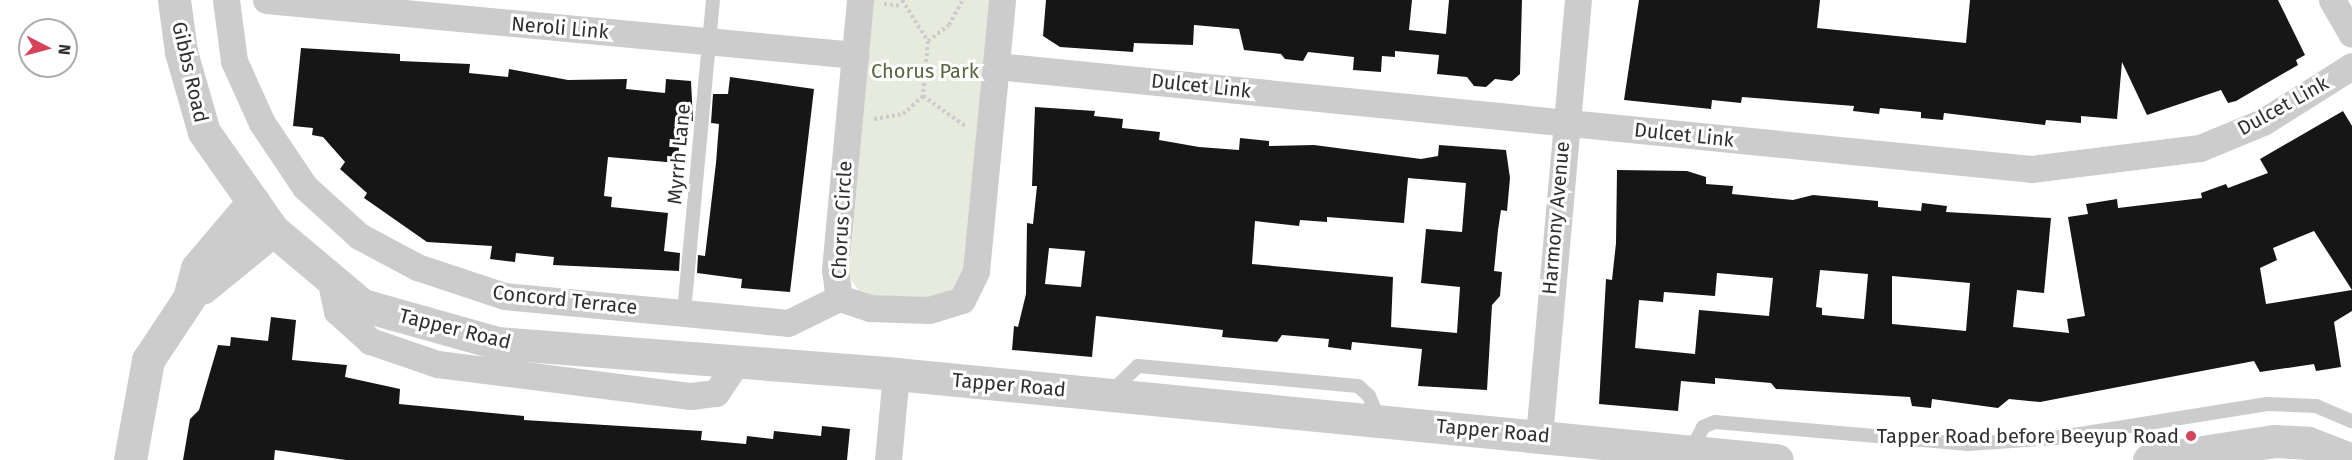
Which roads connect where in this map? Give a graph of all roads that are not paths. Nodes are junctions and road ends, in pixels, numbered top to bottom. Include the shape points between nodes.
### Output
1 (174, 0) edge
2 (226, 0) edge
3 (266, 0) edge
4 (713, 0) edge
5 (860, 0) edge
6 (1002, 0) edge
7 (1578, 0) edge
8 (2332, 0) edge
9 (2352, 34) edge
10 (709, 42) junction
11 (855, 55) junction
12 (996, 66) junction
13 (2352, 66) edge
14 (1564, 123) junction
15 (253, 202) junction
16 (273, 230) junction
17 (189, 298) junction
18 (839, 298) junction
19 (684, 312) junction
20 (896, 375) junction
21 (2352, 421) edge
22 (1539, 436) junction
23 (1691, 450) junction
24 (130, 460) edge
25 (888, 460) edge
26 (1777, 460) edge
27 (2148, 460) edge
28 (2352, 460) edge

1 - 15 street, Gibbs Road via 181,52 204,132
2 - 19 street, Concord Terrace via 234,61 262,123 305,187 359,236 417,267 504,296
3 - 10 street, Neroli Link
4 - 10 lane, Myrrh Lane
5 - 11 street, Chorus Circle
6 - 12 street, Chorus Circle
7 - 14 street, Harmony Avenue
8 - 9 street
10 - 11 street, Neroli Link
10 - 19 lane, Myrrh Lane
11 - 18 street, Chorus Circle via 835,270
12 - 14 street, Dulcet Link
12 - 18 street, Chorus Circle via 976,272 962,300 929,310 870,308
13 - 14 street, Dulcet Link via 2263,122 2200,148 2080,167 2031,169
14 - 22 street, Harmony Avenue
15 - 16 street, Gibbs Road
15 - 17 street via 197,268
16 - 17 street
16 - 20 street, Tapper Road via 331,283 362,305 497,343
17 - 24 street via 148,360
18 - 19 street, Concord Terrace via 788,323
20 - 22 street, Tapper Road
20 - 25 street
21 - 23 lane via 2316,405 2276,404 1987,444 1715,422 1703,427
22 - 23 street, Tapper Road
23 - 26 street, Tapper Road
27 - 28 street via 2274,441 2308,443

